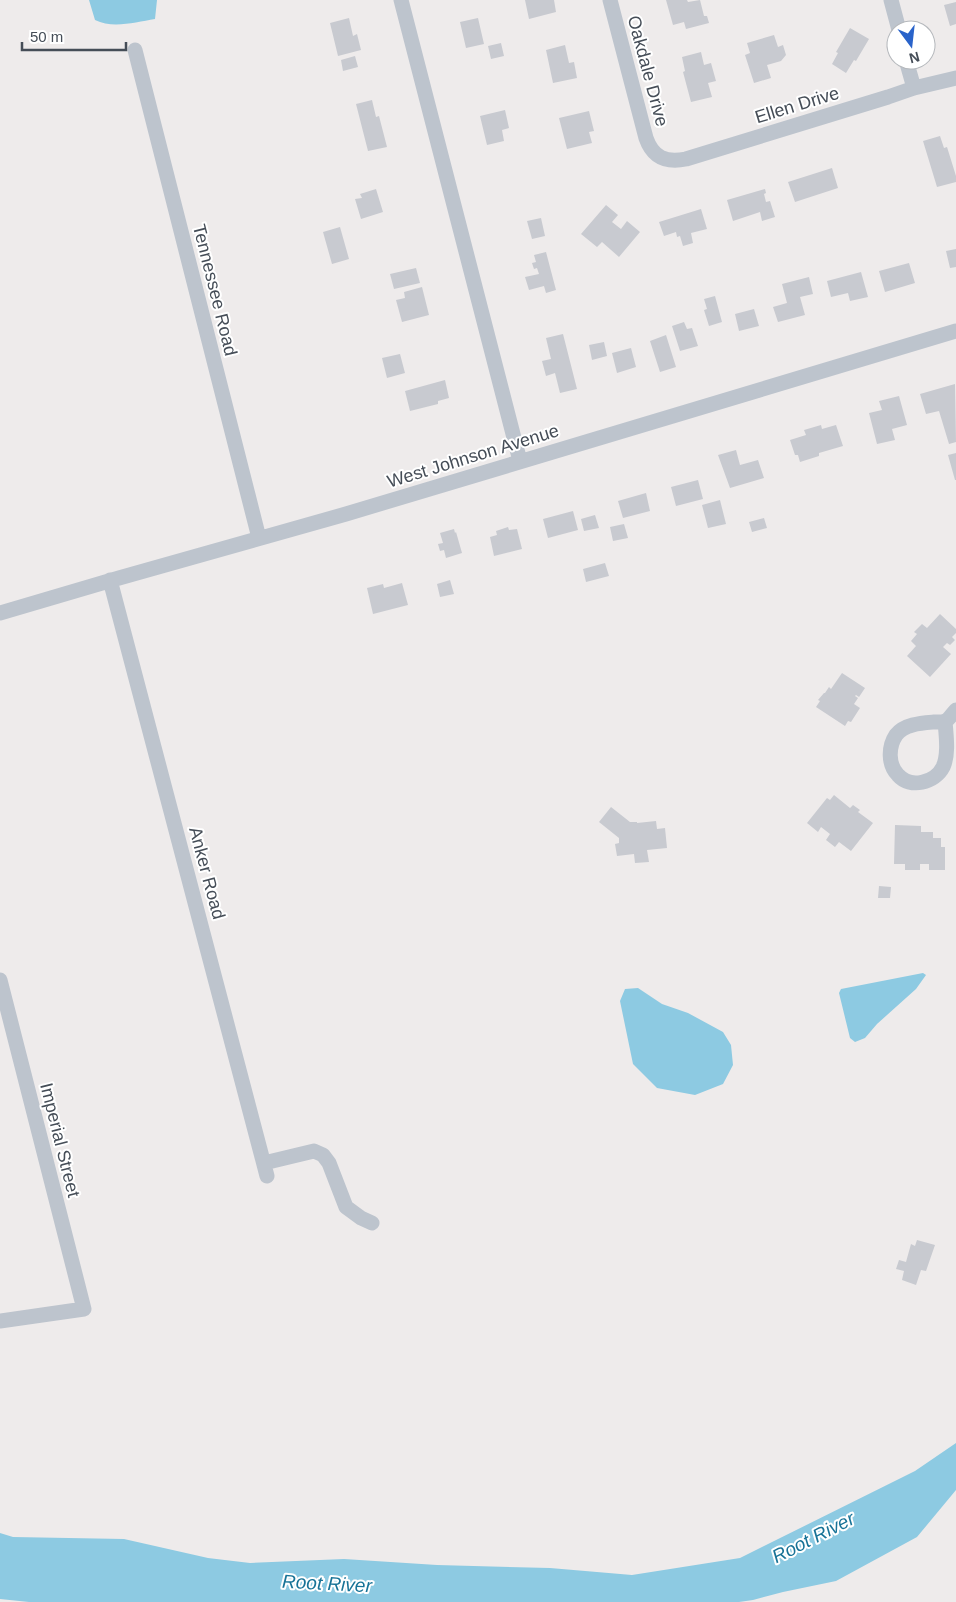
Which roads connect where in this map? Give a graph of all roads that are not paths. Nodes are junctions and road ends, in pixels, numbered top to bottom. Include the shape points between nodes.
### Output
1 (401, 0) edge
2 (610, 0) edge
3 (891, 0) edge
4 (896, 20) edge
5 (135, 50) dead end
6 (909, 70) edge
7 (956, 78) edge
8 (914, 88) junction
9 (652, 150) joint
10 (956, 331) edge
11 (520, 461) junction
12 (259, 538) junction
13 (110, 580) junction
14 (0, 613) edge
15 (956, 710) edge
16 (945, 721) junction
17 (0, 980) edge
18 (372, 1223) dead end
19 (0, 1320) edge

1 - 11 street
2 - 9 street, Oakdale Drive via 646,138
3 - 4 street
5 - 12 street, Tennessee Road
6 - 8 street
7 - 8 street, Ellen Drive
8 - 9 street, Ellen Drive via 686,159 669,160 656,156
10 - 11 street, West Johnson Avenue
11 - 12 street, West Johnson Avenue
12 - 13 street, West Johnson Avenue
13 - 14 street, West Johnson Avenue
13 - 18 street, Anker Road via 265,1169 314,1150 328,1163 346,1207
15 - 16 street
16 - 16 street via 909,726 896,734 890,753 898,775 908,781 924,783 937,776 944,766
17 - 19 street, Imperial Street via 84,1309

